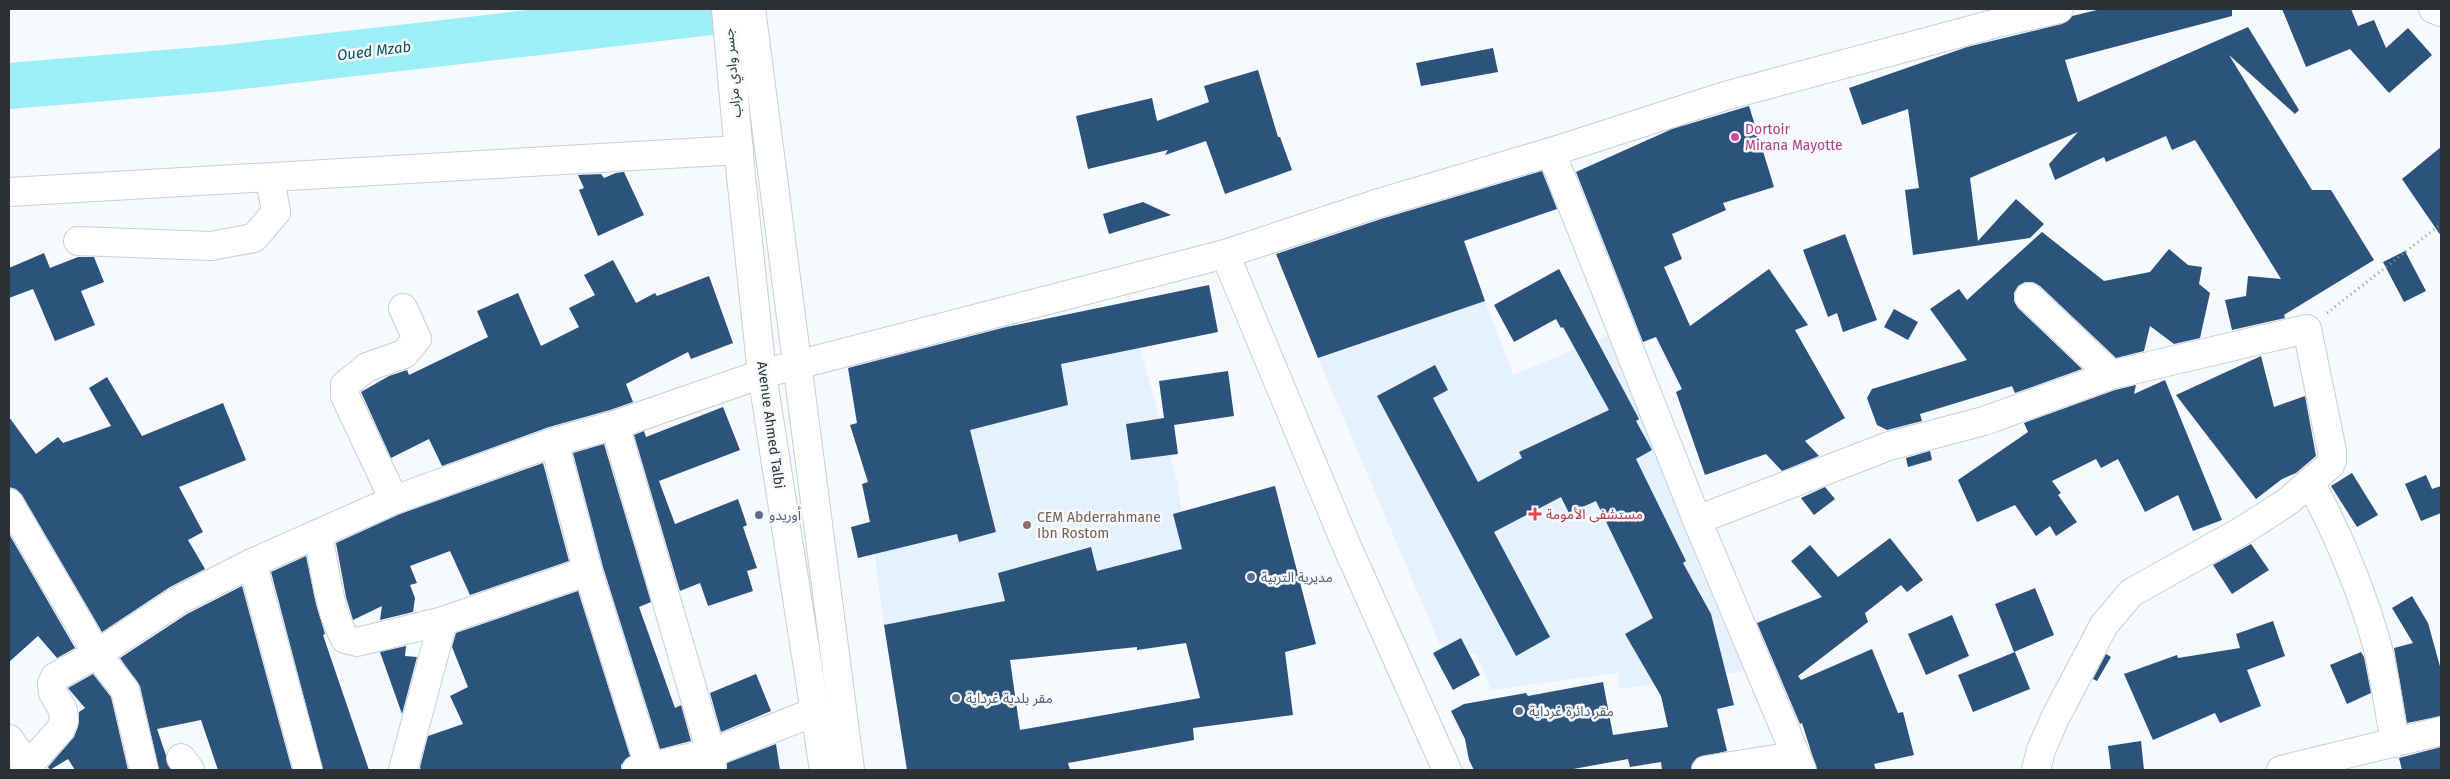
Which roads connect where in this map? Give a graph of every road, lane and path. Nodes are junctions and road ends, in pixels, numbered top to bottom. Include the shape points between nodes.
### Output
1 (726, 9) edge
2 (751, 9) edge
3 (2059, 9) edge
4 (2433, 9) edge
5 (2441, 12) edge
6 (739, 144) junction
7 (1552, 152) junction
8 (270, 178) junction
9 (9, 192) edge
10 (2441, 224) edge
11 (78, 241) dead end
12 (1225, 254) junction
13 (2029, 297) dead end
14 (403, 308) dead end
15 (2307, 329) junction
16 (797, 366) junction
17 (762, 374) junction
18 (2111, 375) junction
19 (615, 424) junction
20 (554, 442) junction
21 (2310, 482) junction
22 (394, 500) junction
23 (9, 503) edge
24 (1696, 520) junction
25 (318, 534) junction
26 (252, 563) junction
27 (588, 571) junction
28 (443, 621) junction
29 (97, 654) junction
30 (814, 712) junction
31 (2441, 731) edge
32 (9, 739) edge
33 (2395, 743) junction
34 (711, 762) edge
35 (1799, 763) edge
36 (643, 768) edge
37 (28, 769) edge
38 (144, 770) edge
39 (308, 770) edge
40 (404, 770) edge
41 (824, 770) edge
42 (850, 770) edge
43 (1447, 770) edge
44 (1706, 770) edge
45 (2036, 770) edge
46 (2281, 770) edge

1 - 6 street, جسر وادي مزاب
2 - 16 street, جسر وادي مزاب
3 - 7 street via 1725,96
4 - 5 street
6 - 8 street
6 - 17 street, Avenue Ahmed Talbi
7 - 12 street via 1376,204
7 - 24 street
8 - 9 street
8 - 11 street via 276,212 254,238 211,246
10 - 15 path
12 - 16 street
12 - 43 street via 1345,542
13 - 18 street
14 - 22 street via 417,339 404,354 366,367 345,385 345,396
15 - 18 street
15 - 21 street via 2332,460
16 - 17 street
16 - 42 street, جسر وادي مزاب
17 - 19 street
17 - 30 street, Avenue Ahmed Talbi
18 - 24 street via 1984,421 1889,446
19 - 20 street
19 - 34 street
20 - 22 street
20 - 27 street
21 - 33 street via 2331,521 2366,610 2377,647
21 - 45 street via 2245,529 2131,592 2104,625 2055,718
22 - 25 street
23 - 29 street
24 - 35 street
25 - 26 street
25 - 28 street via 332,606 345,639 371,640
26 - 29 street via 179,600
26 - 39 street
27 - 28 street
27 - 36 street
28 - 40 street
29 - 37 street via 55,677 53,693 63,710 64,721
29 - 38 street via 125,690
30 - 34 street
30 - 41 street, Avenue Ahmed Talbi
31 - 33 street
32 - 37 street
33 - 46 street
34 - 36 street
35 - 44 street

